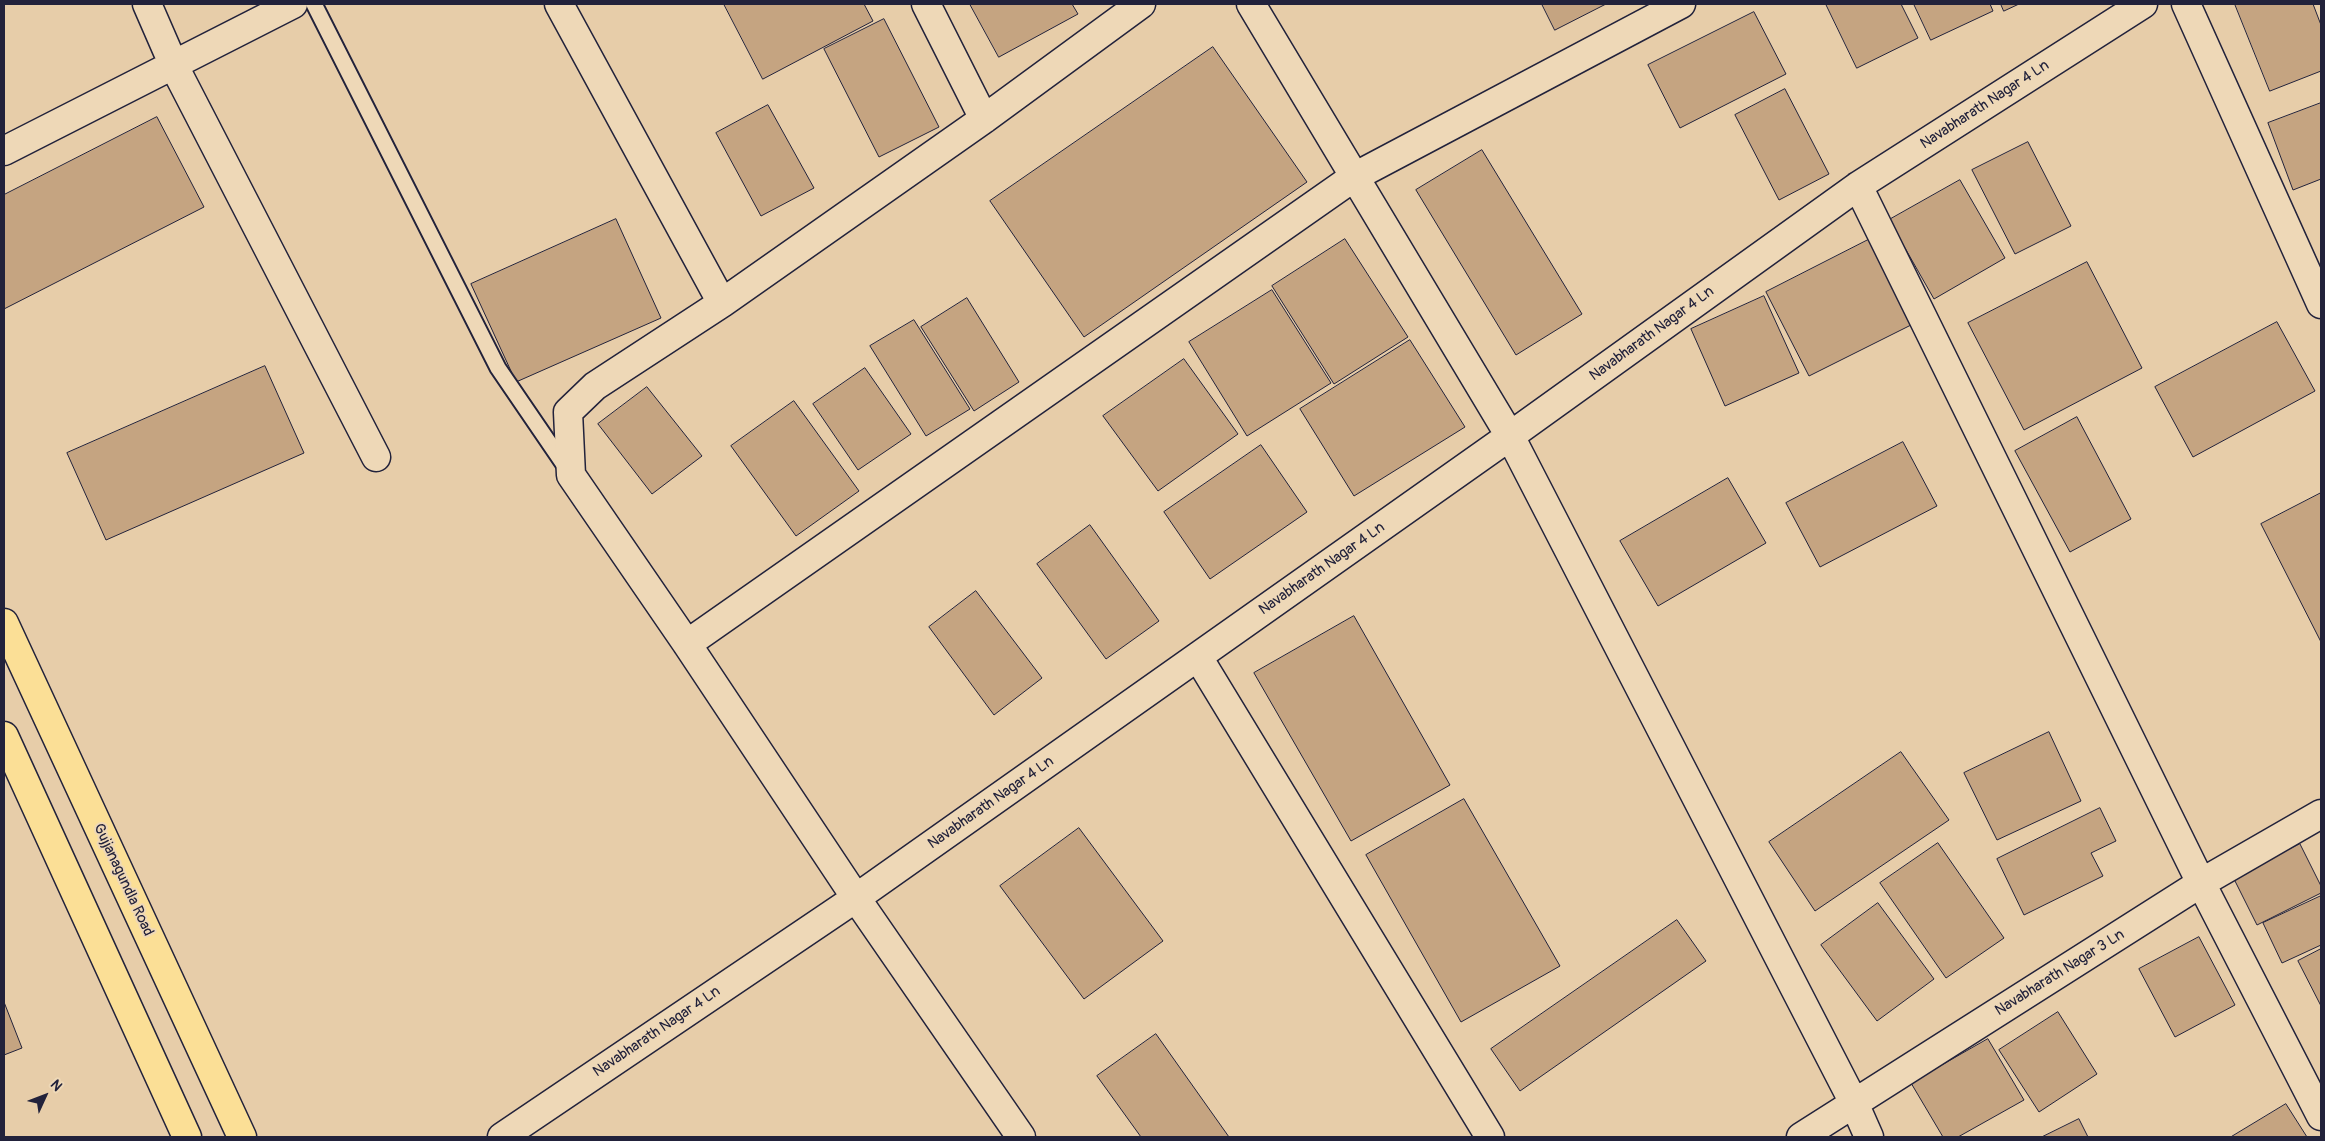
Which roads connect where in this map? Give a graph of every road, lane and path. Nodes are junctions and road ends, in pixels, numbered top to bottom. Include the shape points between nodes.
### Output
1 (147, 4) edge
2 (293, 4) edge
3 (314, 4) edge
4 (559, 4) edge
5 (926, 4) edge
6 (1141, 4) edge
7 (1251, 4) edge
8 (1681, 4) edge
9 (2143, 4) edge
10 (2186, 4) edge
11 (174, 66) junction
12 (984, 119) junction
13 (4, 151) edge
14 (1354, 176) junction
15 (1858, 186) junction
16 (722, 302) junction
17 (2321, 304) edge
18 (1510, 436) junction
19 (376, 457) dead end
20 (571, 475) junction
21 (4, 623) edge
22 (687, 644) junction
23 (1198, 657) junction
24 (4, 736) edge
25 (2321, 814) edge
26 (2201, 883) junction
27 (856, 898) junction
28 (1854, 1103) junction
29 (2321, 1116) edge
30 (187, 1137) edge
31 (242, 1137) edge
32 (502, 1137) edge
33 (1021, 1137) edge
34 (1490, 1137) edge
35 (1801, 1137) edge
36 (1869, 1137) edge

1 - 11 street
2 - 11 street
3 - 20 lane via 498,368
4 - 16 street
5 - 12 street
6 - 12 street
7 - 14 street
8 - 14 street
9 - 15 street, Navabharath Nagar 4 Ln
10 - 17 street
11 - 13 street
11 - 19 street
12 - 16 street
14 - 18 street
14 - 22 street
15 - 18 street, Navabharath Nagar 4 Ln
15 - 26 street
16 - 20 street via 595,386 568,412
18 - 23 street, Navabharath Nagar 4 Ln
18 - 28 street
20 - 22 street
21 - 31 main road, Gujjanagundla Road
22 - 27 street
23 - 27 street, Navabharath Nagar 4 Ln
23 - 34 street
24 - 30 main road
25 - 26 street, Navabharath Nagar 3 Ln
26 - 28 street, Navabharath Nagar 3 Ln
26 - 29 street
27 - 32 street, Navabharath Nagar 4 Ln
27 - 33 street
28 - 35 street, Navabharath Nagar 3 Ln
28 - 36 street

